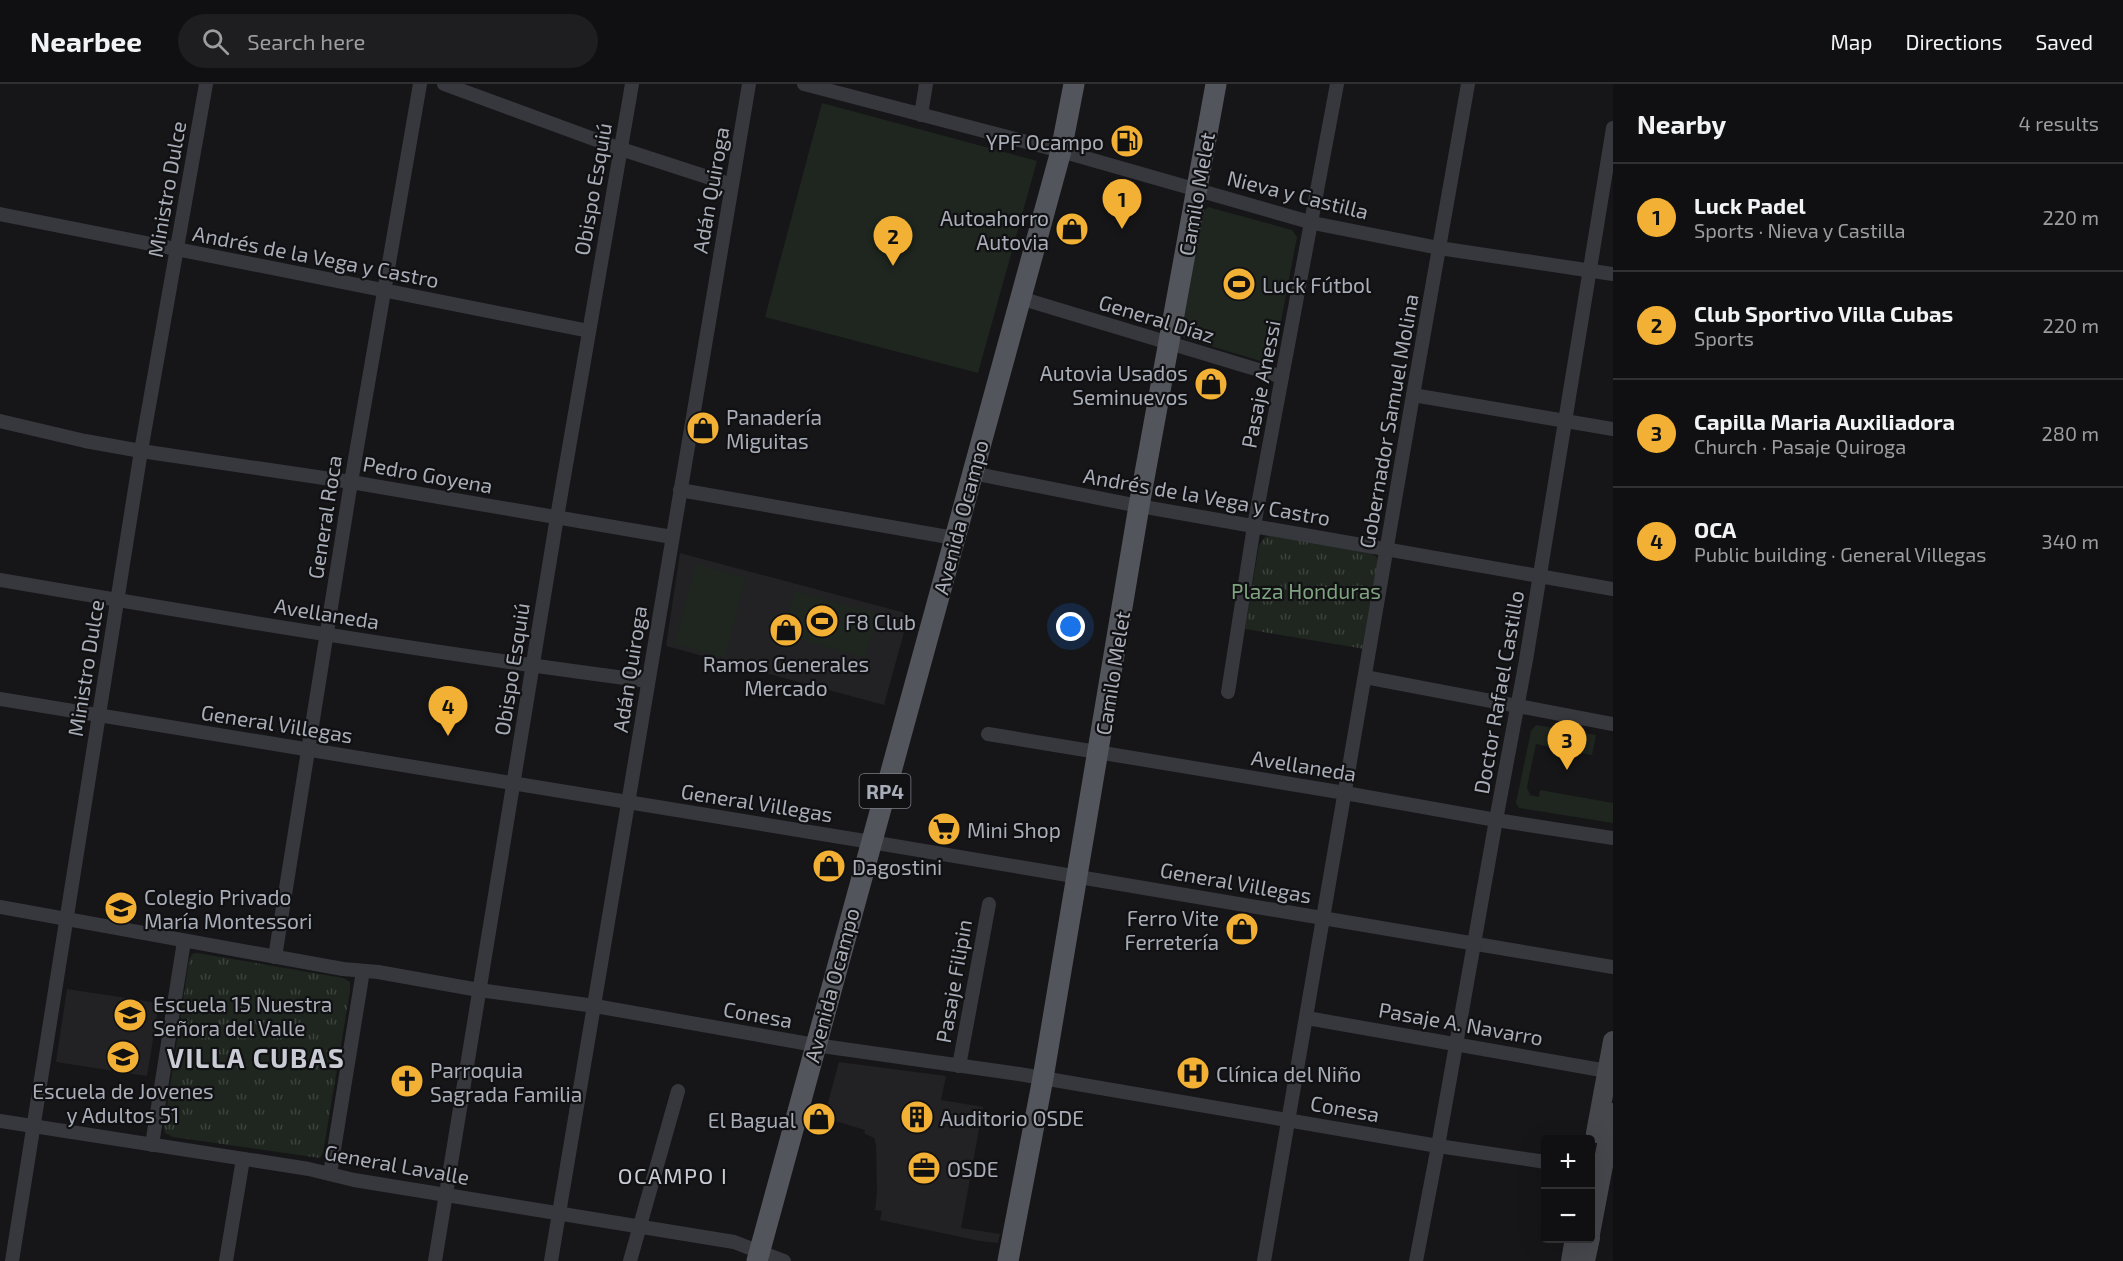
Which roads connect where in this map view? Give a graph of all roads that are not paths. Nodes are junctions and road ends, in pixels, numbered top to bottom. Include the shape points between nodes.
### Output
1 (206, 84) edge
2 (420, 84) edge
3 (444, 84) edge
4 (632, 84) edge
5 (749, 84) edge
6 (804, 84) edge
7 (926, 84) edge
8 (1074, 84) edge
9 (1216, 84) edge
10 (1337, 84) edge
11 (1468, 84) edge
12 (921, 115) junction
13 (1613, 128) edge
14 (621, 149) junction
15 (1060, 151) junction
16 (732, 185) junction
17 (1197, 190) junction
18 (0, 214) edge
19 (1312, 223) junction
20 (1439, 248) junction
21 (176, 250) junction
22 (1590, 271) junction
23 (1613, 274) edge
24 (383, 291) junction
25 (1020, 298) junction
26 (589, 331) junction
27 (1168, 344) junction
28 (1282, 377) junction
29 (1413, 395) junction
30 (0, 421) edge
31 (1564, 422) junction
32 (1613, 429) edge
33 (141, 451) junction
34 (972, 473) junction
35 (351, 483) junction
36 (680, 490) junction
37 (1139, 506) junction
38 (557, 517) junction
39 (1254, 526) junction
40 (672, 537) junction
41 (954, 538) junction
42 (1387, 549) junction
43 (1540, 577) junction
44 (0, 580) edge
45 (1613, 589) edge
46 (118, 600) junction
47 (325, 635) junction
48 (532, 666) junction
49 (1365, 677) junction
50 (648, 681) junction
51 (1228, 692) dead end
52 (0, 699) edge
53 (1518, 706) junction
54 (98, 715) junction
55 (1613, 724) edge
56 (988, 734) dead end
57 (307, 748) junction
58 (1099, 753) junction
59 (513, 783) junction
60 (1345, 793) junction
61 (629, 802) junction
62 (1496, 820) junction
63 (1613, 837) edge
64 (871, 842) junction
65 (1077, 876) junction
66 (989, 904) dead end
67 (0, 907) edge
68 (66, 918) junction
69 (1324, 918) junction
70 (184, 941) junction
71 (1474, 943) junction
72 (275, 957) junction
73 (1613, 967) edge
74 (363, 971) junction
75 (479, 990) junction
76 (595, 1006) junction
77 (1307, 1018) junction
78 (1613, 1041) edge
79 (1457, 1044) junction
80 (815, 1045) junction
81 (959, 1066) junction
82 (1607, 1071) junction
83 (1043, 1078) junction
84 (678, 1090) dead end
85 (1613, 1113) edge
86 (1288, 1119) junction
87 (0, 1121) edge
88 (33, 1127) junction
89 (152, 1145) junction
90 (1438, 1146) junction
91 (243, 1159) junction
92 (1541, 1161) edge
93 (330, 1174) junction
94 (1600, 1174) edge
95 (446, 1194) junction
96 (1595, 1204) edge
97 (559, 1213) junction
98 (639, 1227) junction
99 (1574, 1243) edge
100 (1589, 1243) edge
101 (758, 1256) edge
102 (12, 1261) edge
103 (226, 1261) edge
104 (435, 1261) edge
105 (551, 1261) edge
106 (630, 1261) edge
107 (784, 1261) edge
108 (1008, 1261) edge
109 (1264, 1261) edge
110 (1416, 1261) edge
111 (1571, 1261) edge
112 (1586, 1261) edge

1 - 21 street, Ministro Dulce
2 - 24 street, General Roca
3 - 14 street
4 - 14 street, Obispo Esquiú
5 - 16 street, Adán Quiroga
6 - 12 street, Nieva y Castilla
7 - 12 street
8 - 15 main road, Avenida Ocampo / RP4
9 - 17 main road, Camilo Melet
10 - 19 street, Pasaje Anessi
11 - 20 street, Gobernador Samuel Molina
12 - 15 street, Nieva y Castilla
13 - 22 street, Doctor Rafael Castillo
14 - 16 street
14 - 26 street, Obispo Esquiú
15 - 17 street, Nieva y Castilla
15 - 25 main road, Avenida Ocampo / RP4
16 - 36 street, Adán Quiroga
17 - 19 street, Nieva y Castilla
17 - 27 main road, Camilo Melet
18 - 21 street, Andrés de la Vega y Castro
19 - 20 street, Nieva y Castilla
19 - 28 street, Pasaje Anessi
20 - 22 street, Nieva y Castilla
20 - 29 street, Gobernador Samuel Molina
21 - 24 street, Andrés de la Vega y Castro
21 - 33 street, Ministro Dulce
22 - 23 street, Nieva y Castilla
22 - 31 street, Doctor Rafael Castillo
24 - 26 street, Andrés de la Vega y Castro
24 - 35 street, General Roca
25 - 27 street, General Díaz
25 - 34 main road, Avenida Ocampo / RP4
26 - 38 street, Obispo Esquiú
27 - 28 street, General Díaz
27 - 37 main road, Camilo Melet
28 - 39 street, Pasaje Anessi
29 - 31 street
29 - 42 street, Gobernador Samuel Molina
30 - 33 street, Pedro Goyena
31 - 32 street
31 - 43 street, Doctor Rafael Castillo
33 - 35 street, Pedro Goyena
33 - 46 street, Ministro Dulce
34 - 37 street, Andrés de la Vega y Castro
34 - 41 main road, Avenida Ocampo / RP4
35 - 38 street, Pedro Goyena
35 - 47 street, General Roca
36 - 40 street, Adán Quiroga
36 - 41 street
37 - 39 street, Andrés de la Vega y Castro
37 - 58 main road, Camilo Melet
38 - 40 street, Pedro Goyena
38 - 48 street, Obispo Esquiú
39 - 42 street, Andrés de la Vega y Castro
39 - 51 street, Pasaje Anessi
40 - 50 street, Adán Quiroga
41 - 64 main road, Avenida Ocampo / RP4
42 - 43 street, Andrés de la Vega y Castro
42 - 49 street, Gobernador Samuel Molina
43 - 45 street, Andrés de la Vega y Castro
43 - 53 street, Doctor Rafael Castillo
44 - 46 street, Avellaneda
46 - 47 street, Avellaneda
46 - 54 street, Ministro Dulce
47 - 48 street, Avellaneda
47 - 57 street, General Roca
48 - 50 street, Avellaneda
48 - 59 street, Obispo Esquiú
49 - 53 street
49 - 60 street, Gobernador Samuel Molina
50 - 61 street, Adán Quiroga
52 - 54 street, General Villegas
53 - 55 street
53 - 62 street, Doctor Rafael Castillo
54 - 57 street, General Villegas
54 - 68 street, Ministro Dulce
56 - 58 street, Avellaneda
57 - 59 street, General Villegas
57 - 72 street, General Roca
58 - 60 street, Avellaneda
58 - 65 main road, Camilo Melet
59 - 61 street, General Villegas
59 - 75 street, Obispo Esquiú
60 - 62 street, Avellaneda
60 - 69 street, Gobernador Samuel Molina
61 - 64 street, General Villegas
61 - 76 street, Adán Quiroga
62 - 63 street, Avellaneda
62 - 71 street, Doctor Rafael Castillo
64 - 65 street, General Villegas
64 - 80 main road, Avenida Ocampo / RP4
65 - 69 street, General Villegas
65 - 83 main road, Camilo Melet
66 - 81 street, Pasaje Filipin
67 - 68 street, Conesa
68 - 70 street, Conesa
68 - 88 street, Ministro Dulce
69 - 71 street, General Villegas
69 - 77 street, Gobernador Samuel Molina
70 - 72 street, Conesa
70 - 89 street
71 - 73 street, General Villegas
71 - 79 street, Doctor Rafael Castillo
72 - 74 street, Conesa
74 - 75 street, Conesa
74 - 93 street
75 - 76 street, Conesa
75 - 95 street, Obispo Esquiú
76 - 80 street, Conesa
76 - 97 street, Adán Quiroga
77 - 79 street, Pasaje A. Navarro
77 - 86 street, Gobernador Samuel Molina
78 - 82 main road
79 - 82 street, Pasaje A. Navarro
79 - 90 street, Doctor Rafael Castillo
80 - 81 street, Conesa
80 - 101 main road, Avenida Ocampo / RP4
81 - 83 street, Conesa
82 - 94 main road
83 - 86 street, Conesa
83 - 108 main road, Camilo Melet
84 - 98 street
85 - 94 main road
86 - 90 street, Conesa
86 - 109 street, Gobernador Samuel Molina
87 - 88 street, General Lavalle
88 - 89 street, General Lavalle
88 - 102 street, Ministro Dulce
89 - 91 street, General Lavalle
90 - 92 street, Conesa
90 - 110 street, Doctor Rafael Castillo
91 - 93 street, General Lavalle
91 - 103 street
93 - 95 street, General Lavalle
94 - 96 main road
95 - 97 street, General Lavalle
95 - 104 street, Obispo Esquiú
97 - 98 street, General Lavalle
97 - 105 street, Adán Quiroga
98 - 101 street, General Lavalle via 734,1242
98 - 106 street
99 - 111 main road
100 - 112 main road
101 - 107 street, General Lavalle

